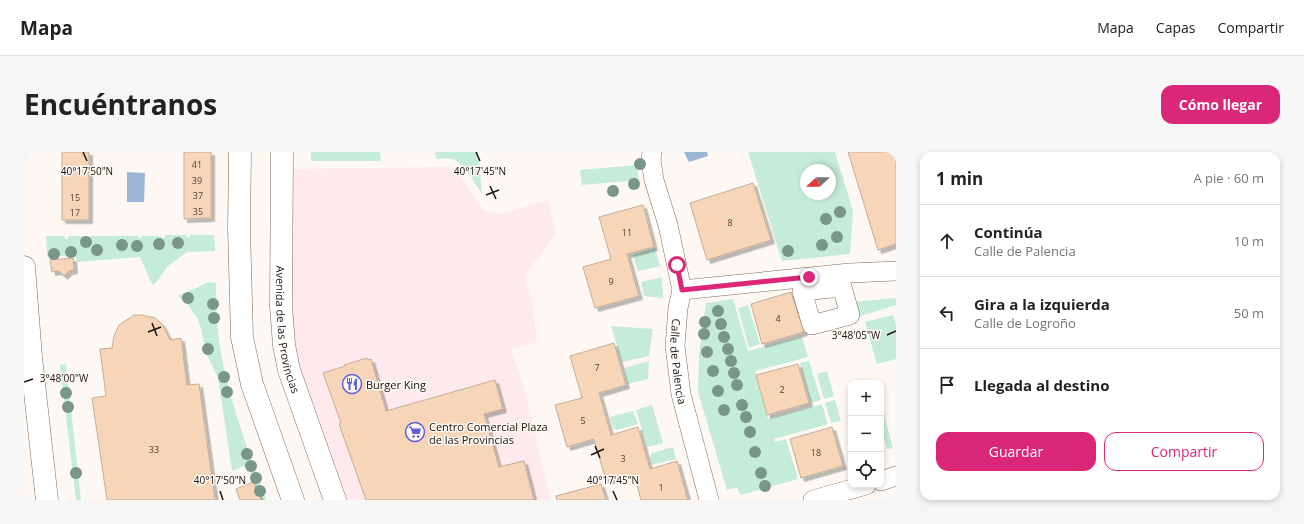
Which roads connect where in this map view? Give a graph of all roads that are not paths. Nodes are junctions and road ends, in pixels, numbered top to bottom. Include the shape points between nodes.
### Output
1 (240, 152) edge
2 (282, 152) edge
3 (652, 152) edge
4 (24, 266) edge
5 (896, 271) edge
6 (682, 290) junction
7 (896, 476) edge
8 (884, 480) edge
9 (855, 488) edge
10 (47, 500) edge
11 (292, 500) edge
12 (335, 500) edge
13 (709, 500) edge
14 (813, 500) edge

1 - 11 main road via 242,337 252,384
2 - 12 main road, Avenida de las Provincias via 281,306 284,345 289,370
3 - 6 street, Calle de Palencia via 654,180 668,225
4 - 10 main road via 31,358
5 - 6 street via 850,273
6 - 13 street, Calle de Palencia via 674,346 681,394
7 - 8 street
9 - 14 street

